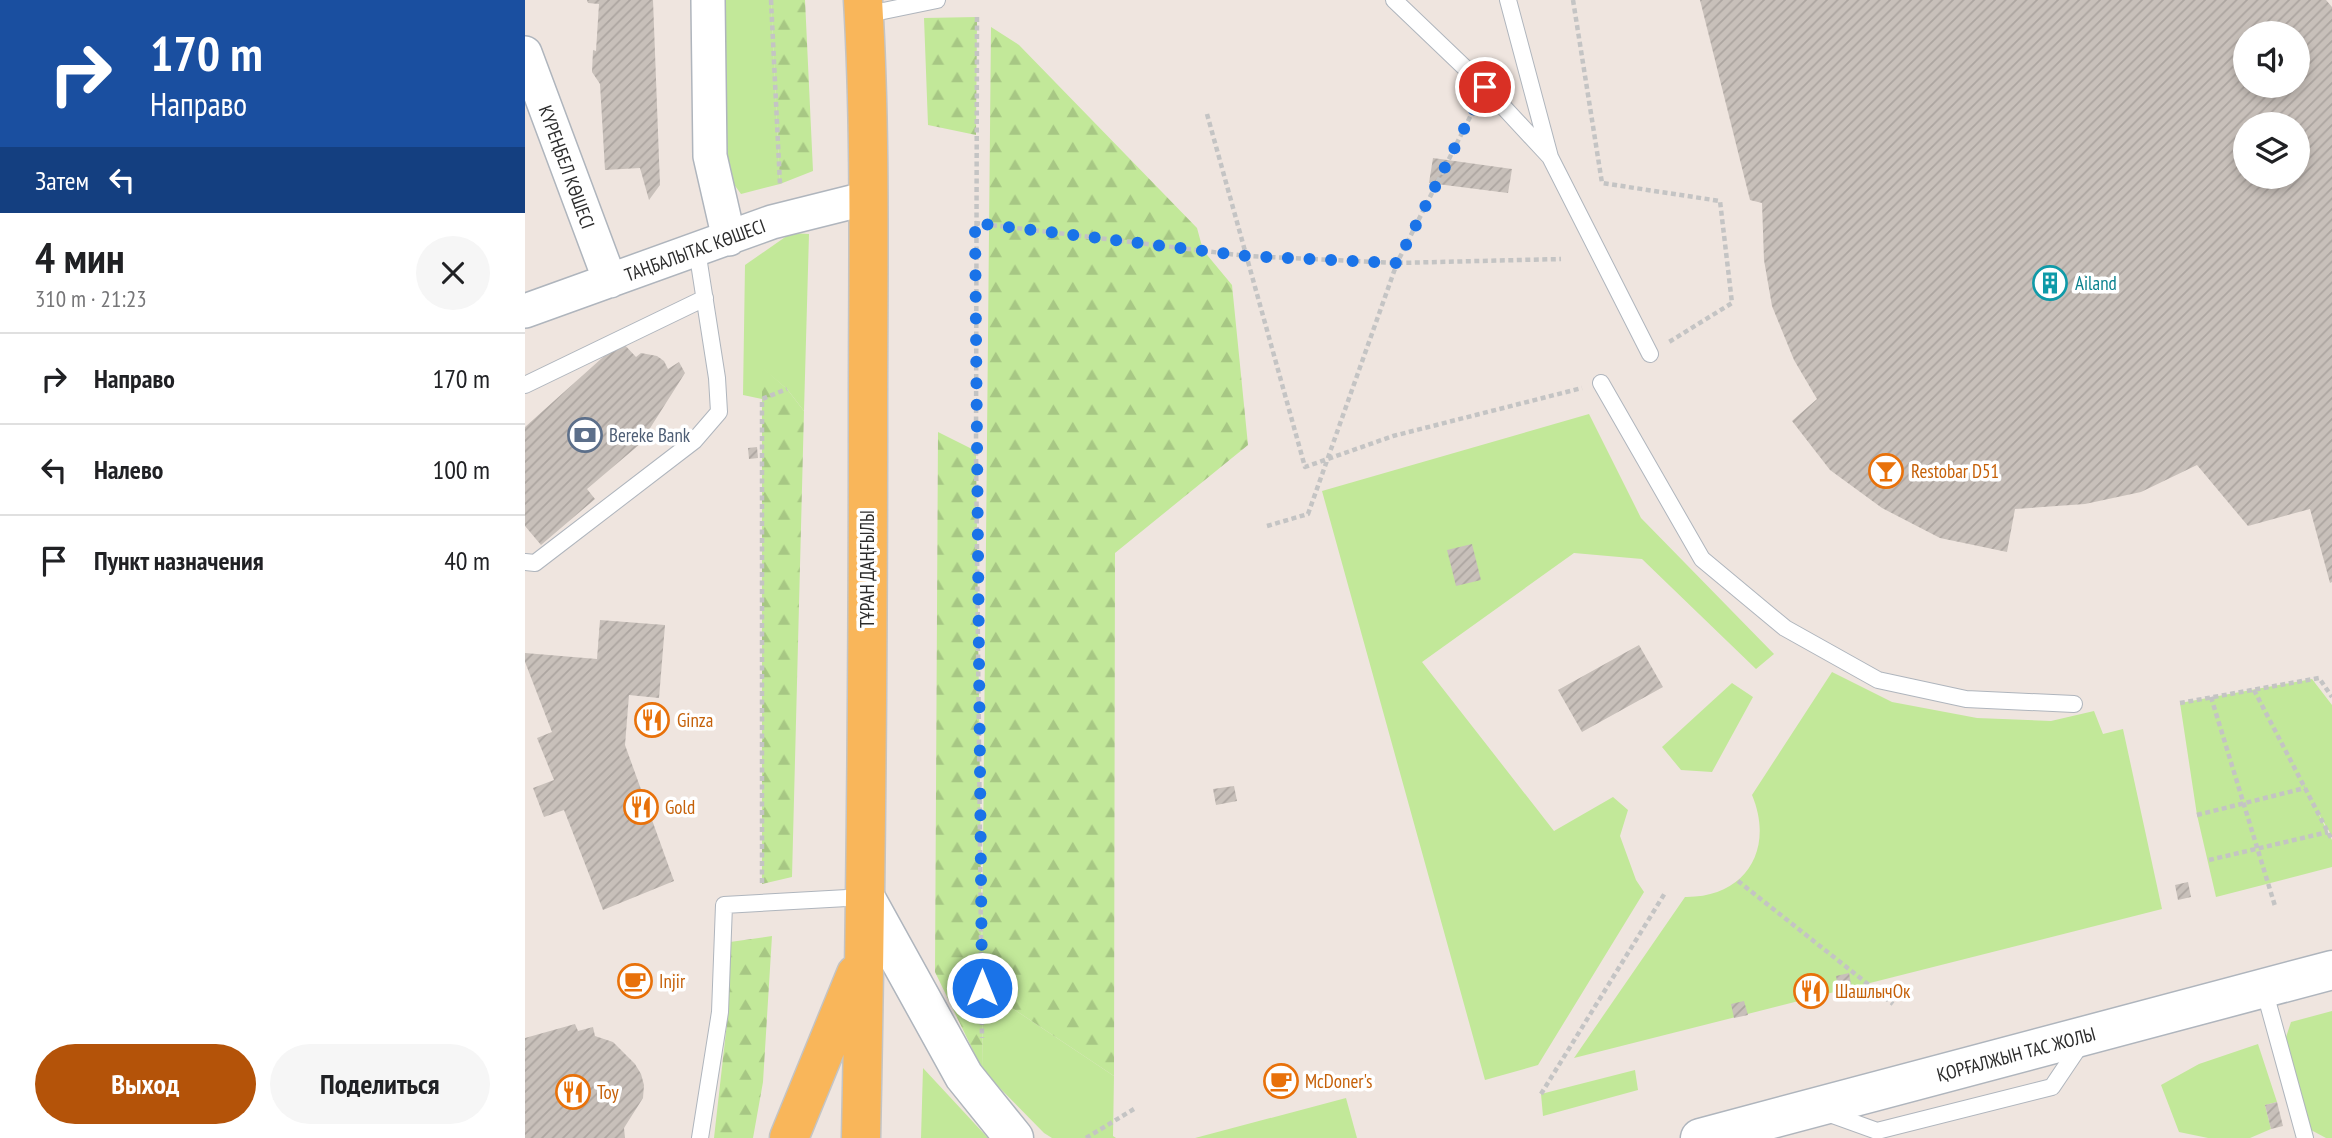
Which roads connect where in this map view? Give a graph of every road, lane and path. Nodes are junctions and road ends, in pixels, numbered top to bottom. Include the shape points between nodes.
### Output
1 (708, 0) edge
2 (771, 0) edge
3 (937, 0) edge
4 (1394, 0) edge
5 (1508, 0) edge
6 (1573, 0) edge
7 (864, 8) edge
8 (977, 17) dead end
9 (525, 53) edge
10 (1485, 87) junction
11 (1207, 114) dead end
12 (1550, 157) junction
13 (780, 184) dead end
14 (868, 198) junction
15 (975, 223) junction
16 (729, 239) junction
17 (697, 250) junction
18 (1246, 256) junction
19 (1561, 259) dead end
20 (1397, 263) junction
21 (610, 281) junction
22 (705, 298) junction
23 (525, 311) edge
24 (1650, 354) joint
25 (1601, 383) joint
26 (525, 385) edge
27 (787, 388) dead end
28 (1329, 458) junction
29 (1267, 526) dead end
30 (525, 562) edge
31 (2254, 690) junction
32 (2211, 697) junction
33 (2332, 697) edge
34 (2180, 703) dead end
35 (2074, 704) dead end
36 (2305, 788) junction
37 (2243, 804) junction
38 (2197, 815) dead end
39 (2327, 832) junction
40 (2332, 840) edge
41 (2257, 849) junction
42 (2209, 860) dead end
43 (1738, 881) dead end
44 (762, 884) dead end
45 (1665, 893) dead end
46 (865, 897) junction
47 (2275, 906) dead end
48 (865, 953) junction
49 (2332, 970) edge
50 (2264, 988) junction
51 (1893, 1004) dead end
52 (982, 1043) dead end
53 (1541, 1094) dead end
54 (1134, 1109) dead end
55 (1723, 1135) edge
56 (700, 1138) edge
57 (789, 1138) edge
58 (861, 1138) edge
59 (1014, 1138) edge
60 (1086, 1138) edge
61 (2305, 1138) edge

1 - 16 street via 710,156
2 - 13 path
3 - 7 lane
4 - 10 lane
5 - 12 lane
6 - 24 path via 1602,183 1720,201 1732,303
7 - 14 main road, ТҰРАН ДАҢҒЫЛЫ
8 - 15 path
9 - 21 street, КҮРЕҢБЕЛ КӨШЕСІ
10 - 12 lane
10 - 20 path
11 - 18 path
12 - 24 lane
14 - 16 street, ТАҢБАЛЫТАС КӨШЕСІ via 772,222
14 - 46 main road, ТҰРАН ДАҢҒЫЛЫ
15 - 18 path
15 - 52 path
16 - 17 street, ТАҢБАЛЫТАС КӨШЕСІ
17 - 21 street, ТАҢБАЛЫТАС КӨШЕСІ
17 - 22 lane
18 - 20 path
18 - 28 path via 1305,467
19 - 20 path
20 - 28 path
21 - 23 street, ТАҢБАЛЫТАС КӨШЕСІ
22 - 26 lane
22 - 30 lane via 719,412 694,441 535,563
25 - 28 path via 1393,436
25 - 35 lane via 1702,559 1785,628 1878,680 1966,699
27 - 44 path via 762,399
28 - 29 path via 1308,514
31 - 32 path
31 - 33 path via 2319,678
31 - 36 path
32 - 34 path
32 - 37 path
36 - 37 path
36 - 39 path
37 - 38 path
37 - 41 path
39 - 40 path
39 - 41 path
41 - 42 path
41 - 47 path
43 - 51 path
45 - 53 path
46 - 48 main road, ТҰРАН ДАҢҒЫЛЫ
46 - 56 lane via 724,905 720,1012
46 - 59 main road via 964,1076
48 - 57 main road
48 - 58 main road, ТҰРАН ДАҢҒЫЛЫ
49 - 50 main road, ҚОРҒАЛЖЫН ТАС ЖОЛЫ
50 - 55 main road, ҚОРҒАЛЖЫН ТАС ЖОЛЫ
50 - 61 lane
54 - 60 path

